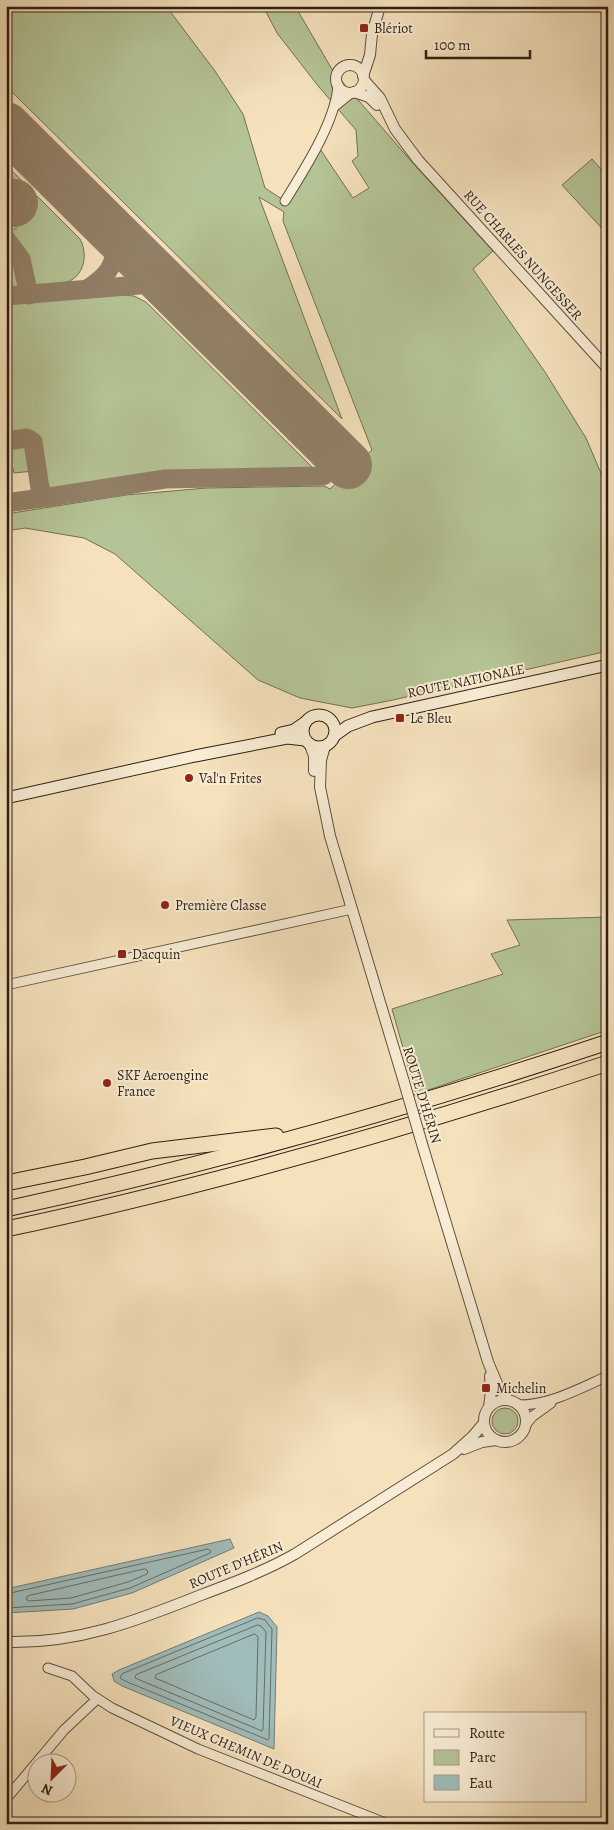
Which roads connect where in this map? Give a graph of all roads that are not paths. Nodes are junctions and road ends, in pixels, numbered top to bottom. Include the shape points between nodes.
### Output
1 (378, 6) edge
2 (354, 66) junction
3 (364, 78) junction
4 (338, 85) junction
5 (352, 93) junction
6 (333, 108) junction
7 (418, 160) junction
8 (285, 201) dead end
9 (608, 369) edge
10 (608, 665) edge
11 (372, 717) junction
12 (330, 718) junction
13 (304, 723) junction
14 (334, 736) junction
15 (308, 742) junction
16 (326, 746) junction
17 (194, 756) junction
18 (6, 798) edge
19 (330, 836) junction
20 (352, 909) junction
21 (6, 985) edge
22 (608, 1042) edge
23 (608, 1063) edge
24 (356, 1121) junction
25 (6, 1183) edge
26 (6, 1208) edge
27 (6, 1229) edge
28 (488, 1362) junction
29 (608, 1376) edge
30 (558, 1398) junction
31 (508, 1400) junction
32 (519, 1405) junction
33 (489, 1407) junction
34 (484, 1423) junction
35 (526, 1423) junction
36 (496, 1440) junction
37 (454, 1454) junction
38 (6, 1642) edge
39 (48, 1668) dead end
40 (97, 1699) junction
41 (6, 1799) edge
42 (388, 1824) edge

1 - 2 street via 368,30 364,55
1 - 3 street
2 - 3 street
2 - 4 street via 346,66 340,71
3 - 5 street via 362,87
3 - 7 street, RUE CHARLES NUNGESSER
4 - 5 street via 343,91
4 - 6 street
5 - 6 street
5 - 7 street, RUE CHARLES NUNGESSER via 366,95 374,101 395,137
6 - 8 street via 313,153
7 - 9 street, RUE CHARLES NUNGESSER
10 - 11 main road, ROUTE NATIONALE
11 - 12 main road
11 - 14 main road, ROUTE NATIONALE via 348,726
12 - 13 main road via 314,715
12 - 14 main road
13 - 15 main road via 302,732
13 - 17 main road via 291,731
14 - 16 main road
15 - 16 main road
15 - 17 main road via 296,737 287,738
15 - 19 street, ROUTE D'HÉRIN via 314,756 316,806
16 - 19 street, ROUTE D'HÉRIN via 321,760 320,787
17 - 18 main road
19 - 20 street, ROUTE D'HÉRIN
20 - 21 street
20 - 28 street, ROUTE D'HÉRIN, bridge
22 - 24 highway
23 - 27 highway via 444,1116 287,1161
24 - 25 highway via 144,1153
24 - 26 highway via 174,1170
28 - 31 street, ROUTE D'HÉRIN
28 - 33 street, ROUTE D'HÉRIN
29 - 30 street
30 - 32 street
30 - 35 street
31 - 32 street
31 - 33 street
32 - 35 street via 525,1412
33 - 34 street
34 - 36 street
34 - 37 street, ROUTE D'HÉRIN
35 - 36 street via 523,1433 516,1439 507,1442
36 - 37 street, ROUTE D'HÉRIN via 482,1442
37 - 38 street, ROUTE D'HÉRIN via 295,1554 255,1574 96,1633 56,1640
39 - 40 street, VIEUX CHEMIN DE DOUAI via 72,1676
40 - 41 street via 64,1730
40 - 42 street, VIEUX CHEMIN DE DOUAI via 198,1749

